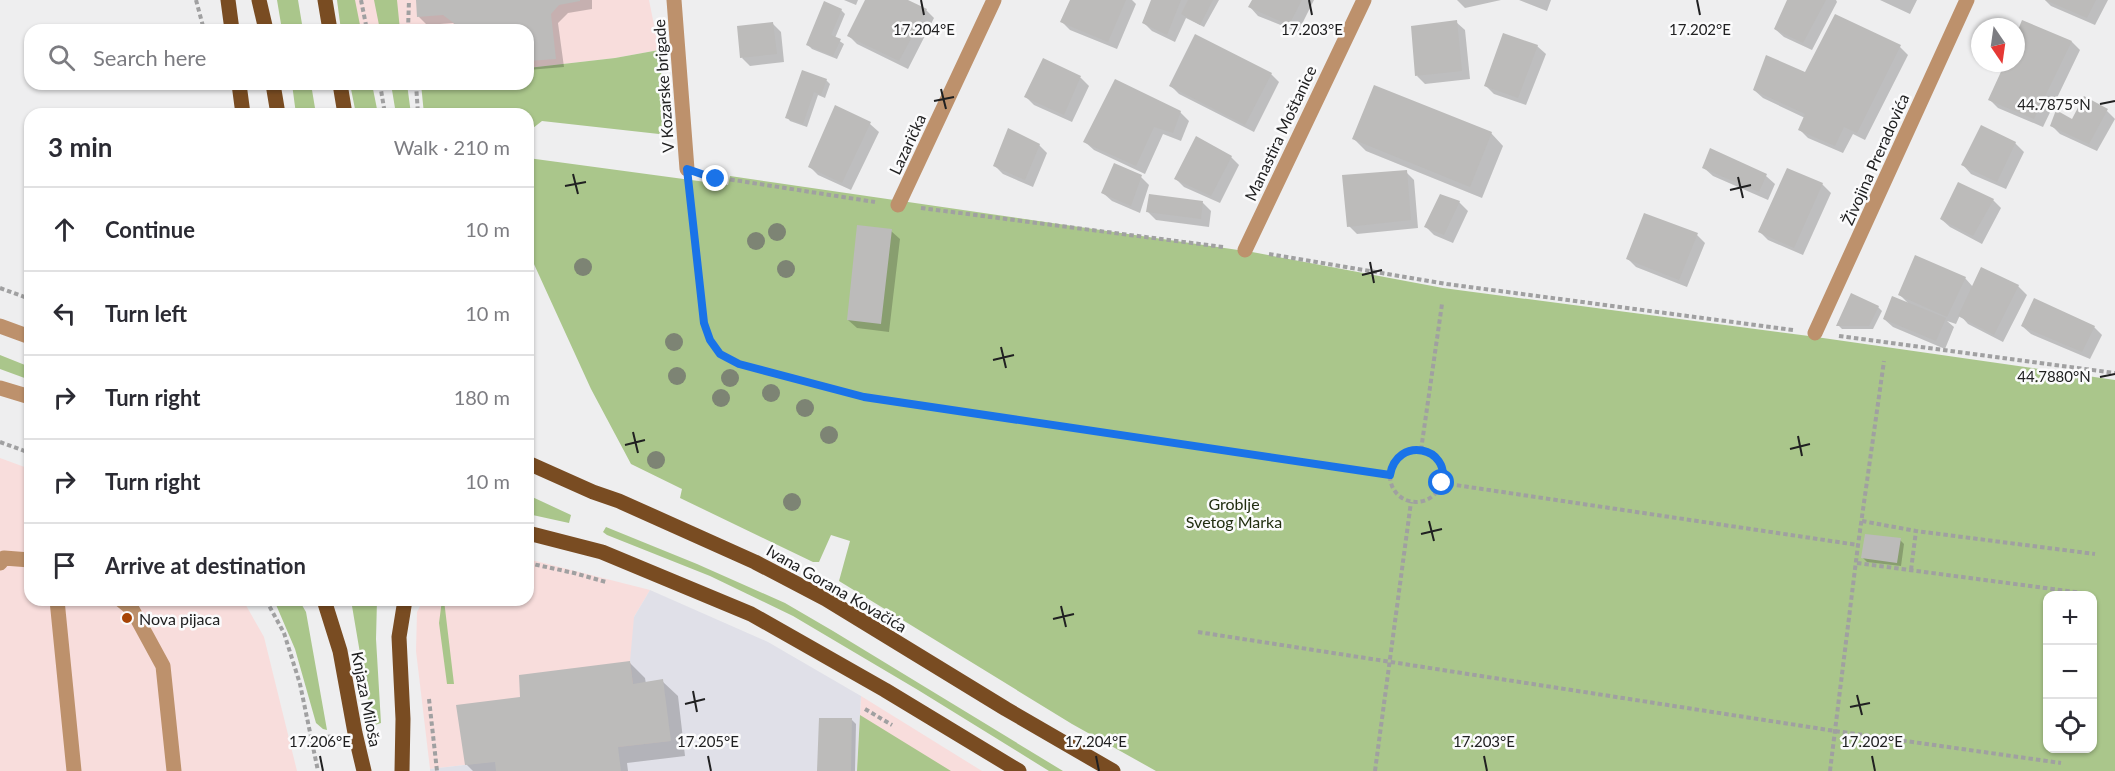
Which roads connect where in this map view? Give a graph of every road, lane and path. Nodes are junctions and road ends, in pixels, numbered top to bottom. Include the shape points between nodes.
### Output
1 (196, 0) edge
2 (228, 0) edge
3 (259, 0) edge
4 (325, 0) edge
5 (361, 0) edge
6 (409, 0) edge
7 (674, 0) edge
8 (994, 0) edge
9 (1364, 0) edge
10 (1967, 0) edge
11 (202, 24) edge
12 (231, 24) edge
13 (265, 24) edge
14 (329, 24) edge
15 (366, 24) edge
16 (408, 24) edge
17 (240, 90) edge
18 (274, 90) edge
19 (341, 90) edge
20 (381, 90) edge
21 (416, 90) edge
22 (242, 108) edge
23 (277, 108) edge
24 (344, 108) edge
25 (384, 108) edge
26 (418, 108) edge
27 (687, 169) junction
28 (898, 205) junction
29 (1245, 250) junction
30 (0, 288) edge
31 (24, 297) edge
32 (1442, 304) dead end
33 (0, 326) edge
34 (1815, 333) junction
35 (24, 335) edge
36 (1884, 361) dead end
37 (2115, 374) edge
38 (0, 388) edge
39 (24, 395) edge
40 (0, 442) edge
41 (1421, 450) junction
42 (24, 451) edge
43 (534, 467) edge
44 (1390, 475) junction
45 (1442, 483) junction
46 (1411, 502) junction
47 (1862, 521) junction
48 (1916, 531) junction
49 (534, 535) edge
50 (1858, 545) junction
51 (2095, 554) dead end
52 (24, 560) edge
53 (0, 563) edge
54 (1857, 563) junction
55 (534, 564) edge
56 (1911, 570) junction
57 (614, 585) dead end
58 (2068, 591) edge
59 (58, 606) edge
60 (128, 606) edge
61 (269, 606) edge
62 (326, 606) edge
63 (404, 606) edge
64 (1198, 632) dead end
65 (1391, 662) junction
66 (858, 705) dead end
67 (431, 723) dead end
68 (898, 729) dead end
69 (1836, 731) junction
70 (328, 737) dead end
71 (313, 739) junction
72 (2061, 763) dead end
73 (74, 771) edge
74 (174, 771) edge
75 (318, 771) edge
76 (364, 771) edge
77 (402, 771) edge
78 (437, 771) edge
79 (1019, 771) edge
80 (1113, 771) edge
81 (1376, 771) edge
82 (1830, 771) edge

1 - 11 path
2 - 12 main road
3 - 13 main road
4 - 14 main road
5 - 15 path
6 - 16 path
7 - 27 street, V Kozarske brigade
8 - 28 street, Lazarička
9 - 29 street, Manastira Moštanice
10 - 34 street, Živojina Preradovića
17 - 22 main road
18 - 23 main road
19 - 24 main road
20 - 25 path
21 - 26 path
27 - 28 path via 716,179
27 - 44 path via 704,323 720,354 739,364 864,397
28 - 29 path
29 - 34 path via 1447,284
30 - 31 path
32 - 41 path
33 - 35 street
34 - 37 path
36 - 47 path
38 - 39 street
40 - 42 path
41 - 44 path via 1402,454 1391,466
41 - 45 path via 1439,462
43 - 80 main road, Ivana Gorana Kovačića via 620,501 826,599
44 - 46 path via 1398,495
45 - 46 path via 1429,500
45 - 50 path
46 - 65 path
47 - 48 path
47 - 50 path
48 - 51 path
48 - 56 path
49 - 79 main road via 602,552 752,614
50 - 54 path
52 - 53 street via 4,558
54 - 56 path
54 - 69 path
55 - 57 path
56 - 58 path
59 - 73 street
60 - 74 street via 163,666
61 - 71 path via 284,633
62 - 76 main road, Knjaza Miloša via 340,651
63 - 77 main road, Knjaza Miloša via 399,637
64 - 65 path
65 - 69 path
65 - 81 path
66 - 68 path
67 - 78 path
69 - 72 path
69 - 82 path
70 - 71 path
71 - 75 path

